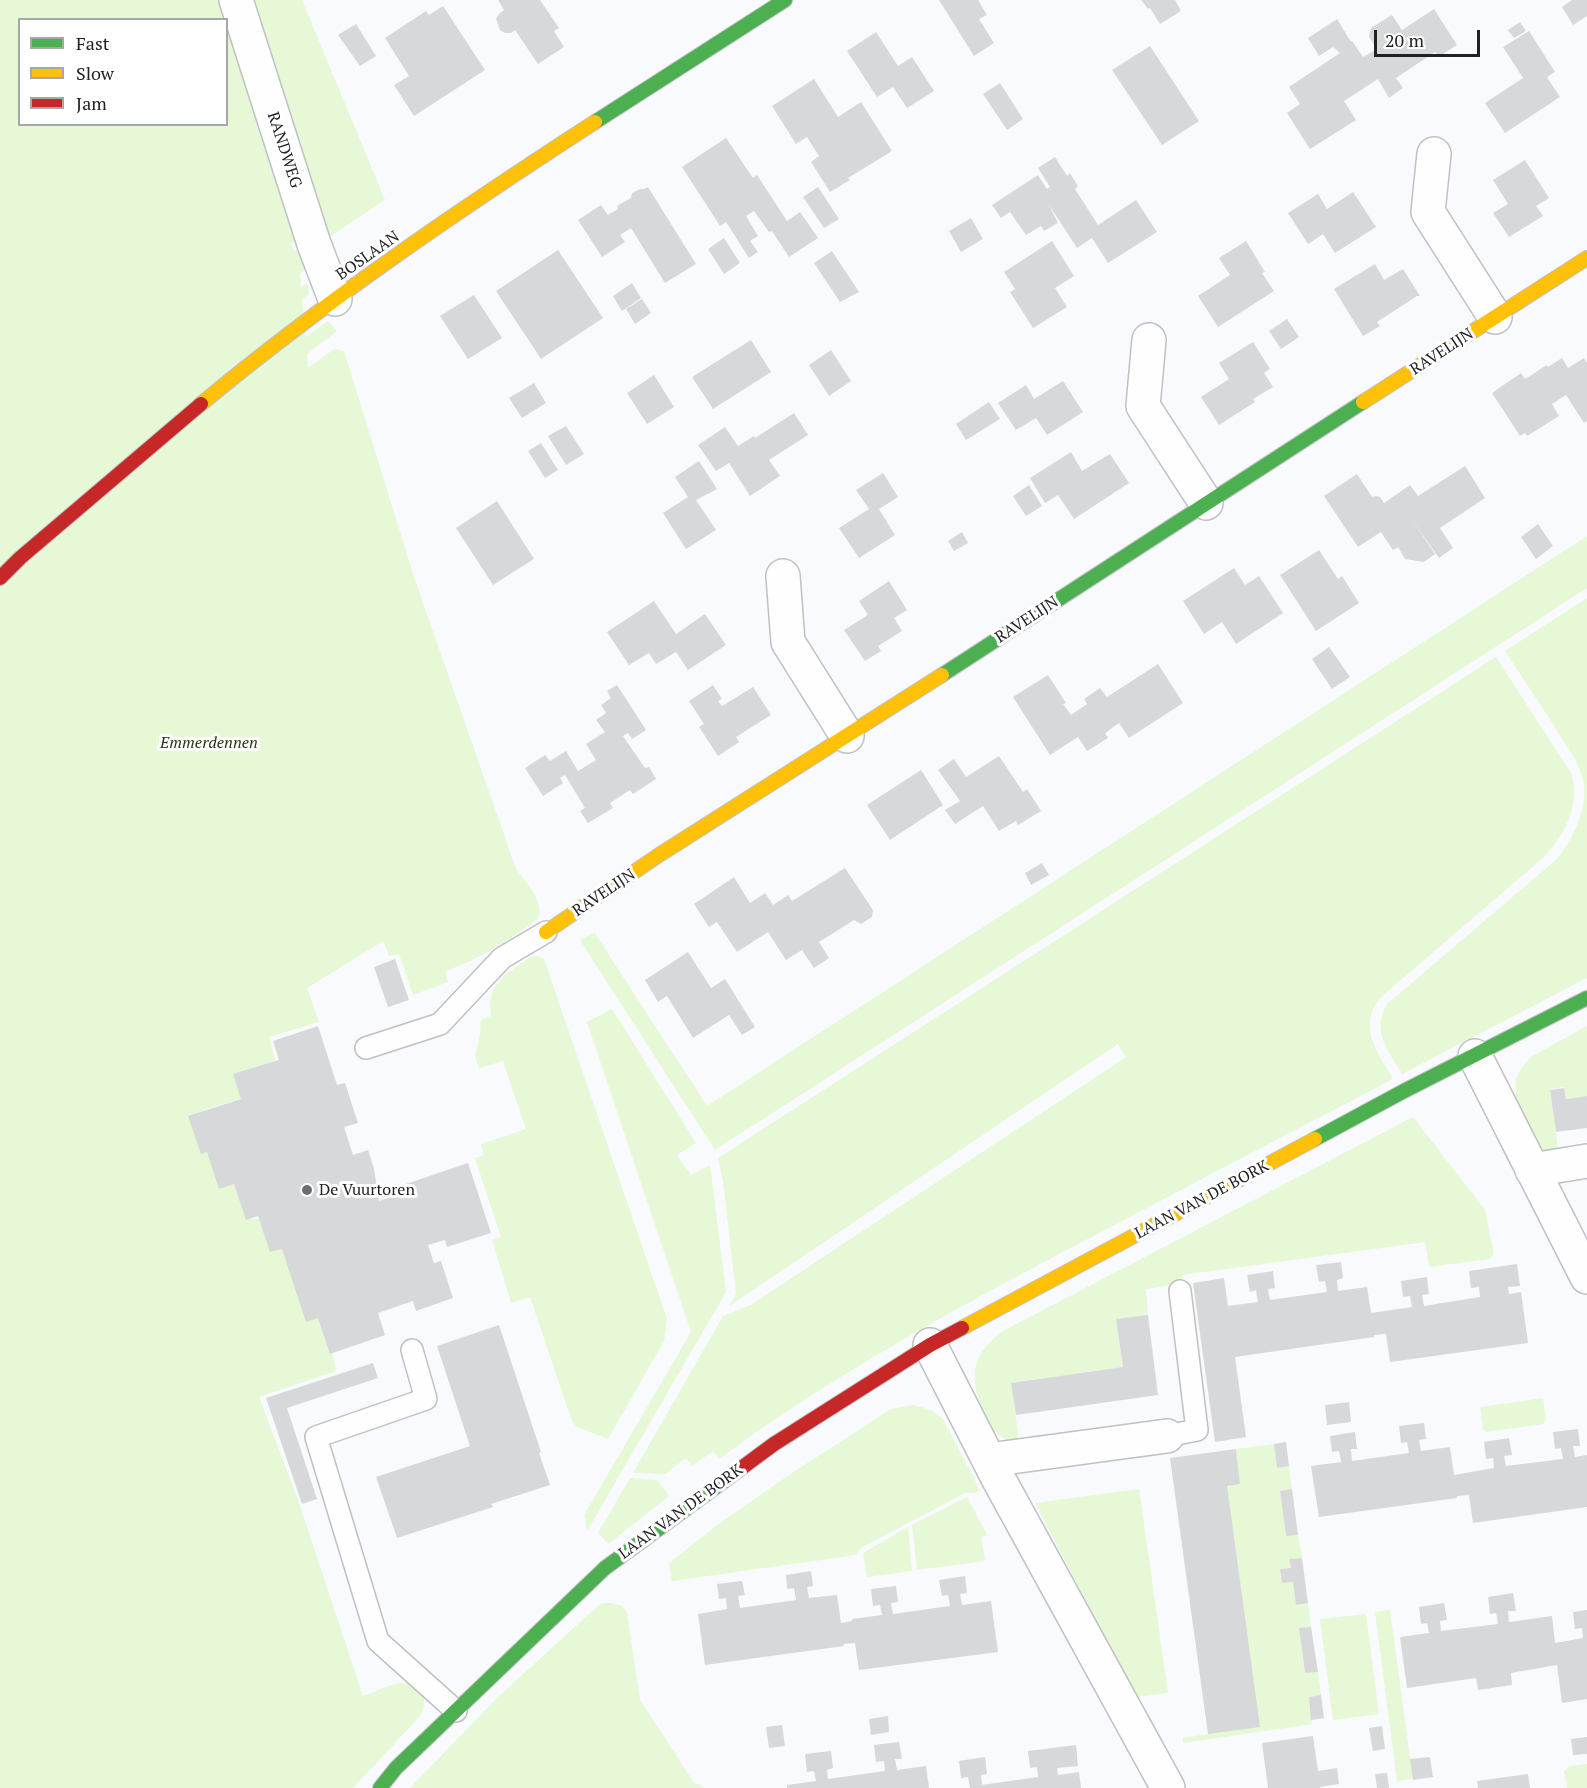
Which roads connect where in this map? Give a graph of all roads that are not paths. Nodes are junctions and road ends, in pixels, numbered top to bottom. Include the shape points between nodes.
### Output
1 (236, 0) edge
2 (785, 0) edge
3 (1434, 153) dead end
4 (1587, 258) edge
5 (336, 299) junction
6 (1496, 317) junction
7 (1149, 340) dead end
8 (1206, 503) junction
9 (783, 576) dead end
10 (0, 579) edge
11 (847, 736) junction
12 (546, 932) joint
13 (1587, 998) edge
14 (366, 1048) dead end
15 (1475, 1056) junction
16 (1587, 1161) edge
17 (1532, 1170) junction
18 (1587, 1277) edge
19 (1180, 1291) dead end
20 (930, 1346) junction
21 (412, 1350) dead end
22 (1167, 1436) joint
23 (989, 1460) junction
24 (456, 1711) junction
25 (380, 1788) edge
26 (1168, 1788) edge

1 - 5 street, RANDWEG via 314,244
2 - 5 street, BOSLAAN via 472,203
3 - 6 street via 1428,212
4 - 6 street, RAVELIJN
5 - 10 street, BOSLAAN via 206,398
6 - 8 street, RAVELIJN
7 - 8 street via 1143,406
8 - 11 street, RAVELIJN
9 - 11 street via 788,642
11 - 12 street, RAVELIJN
12 - 14 lane, RAVELIJN via 502,958 440,1024
13 - 15 street, LAAN VAN DE BORK
15 - 17 street
15 - 20 street, LAAN VAN DE BORK
16 - 17 street
17 - 18 street
19 - 22 lane via 1197,1430
20 - 23 street
20 - 24 street, LAAN VAN DE BORK via 774,1444 615,1561
21 - 24 lane via 426,1400 316,1437 378,1641
22 - 23 street
23 - 26 street
24 - 25 street, LAAN VAN DE BORK

